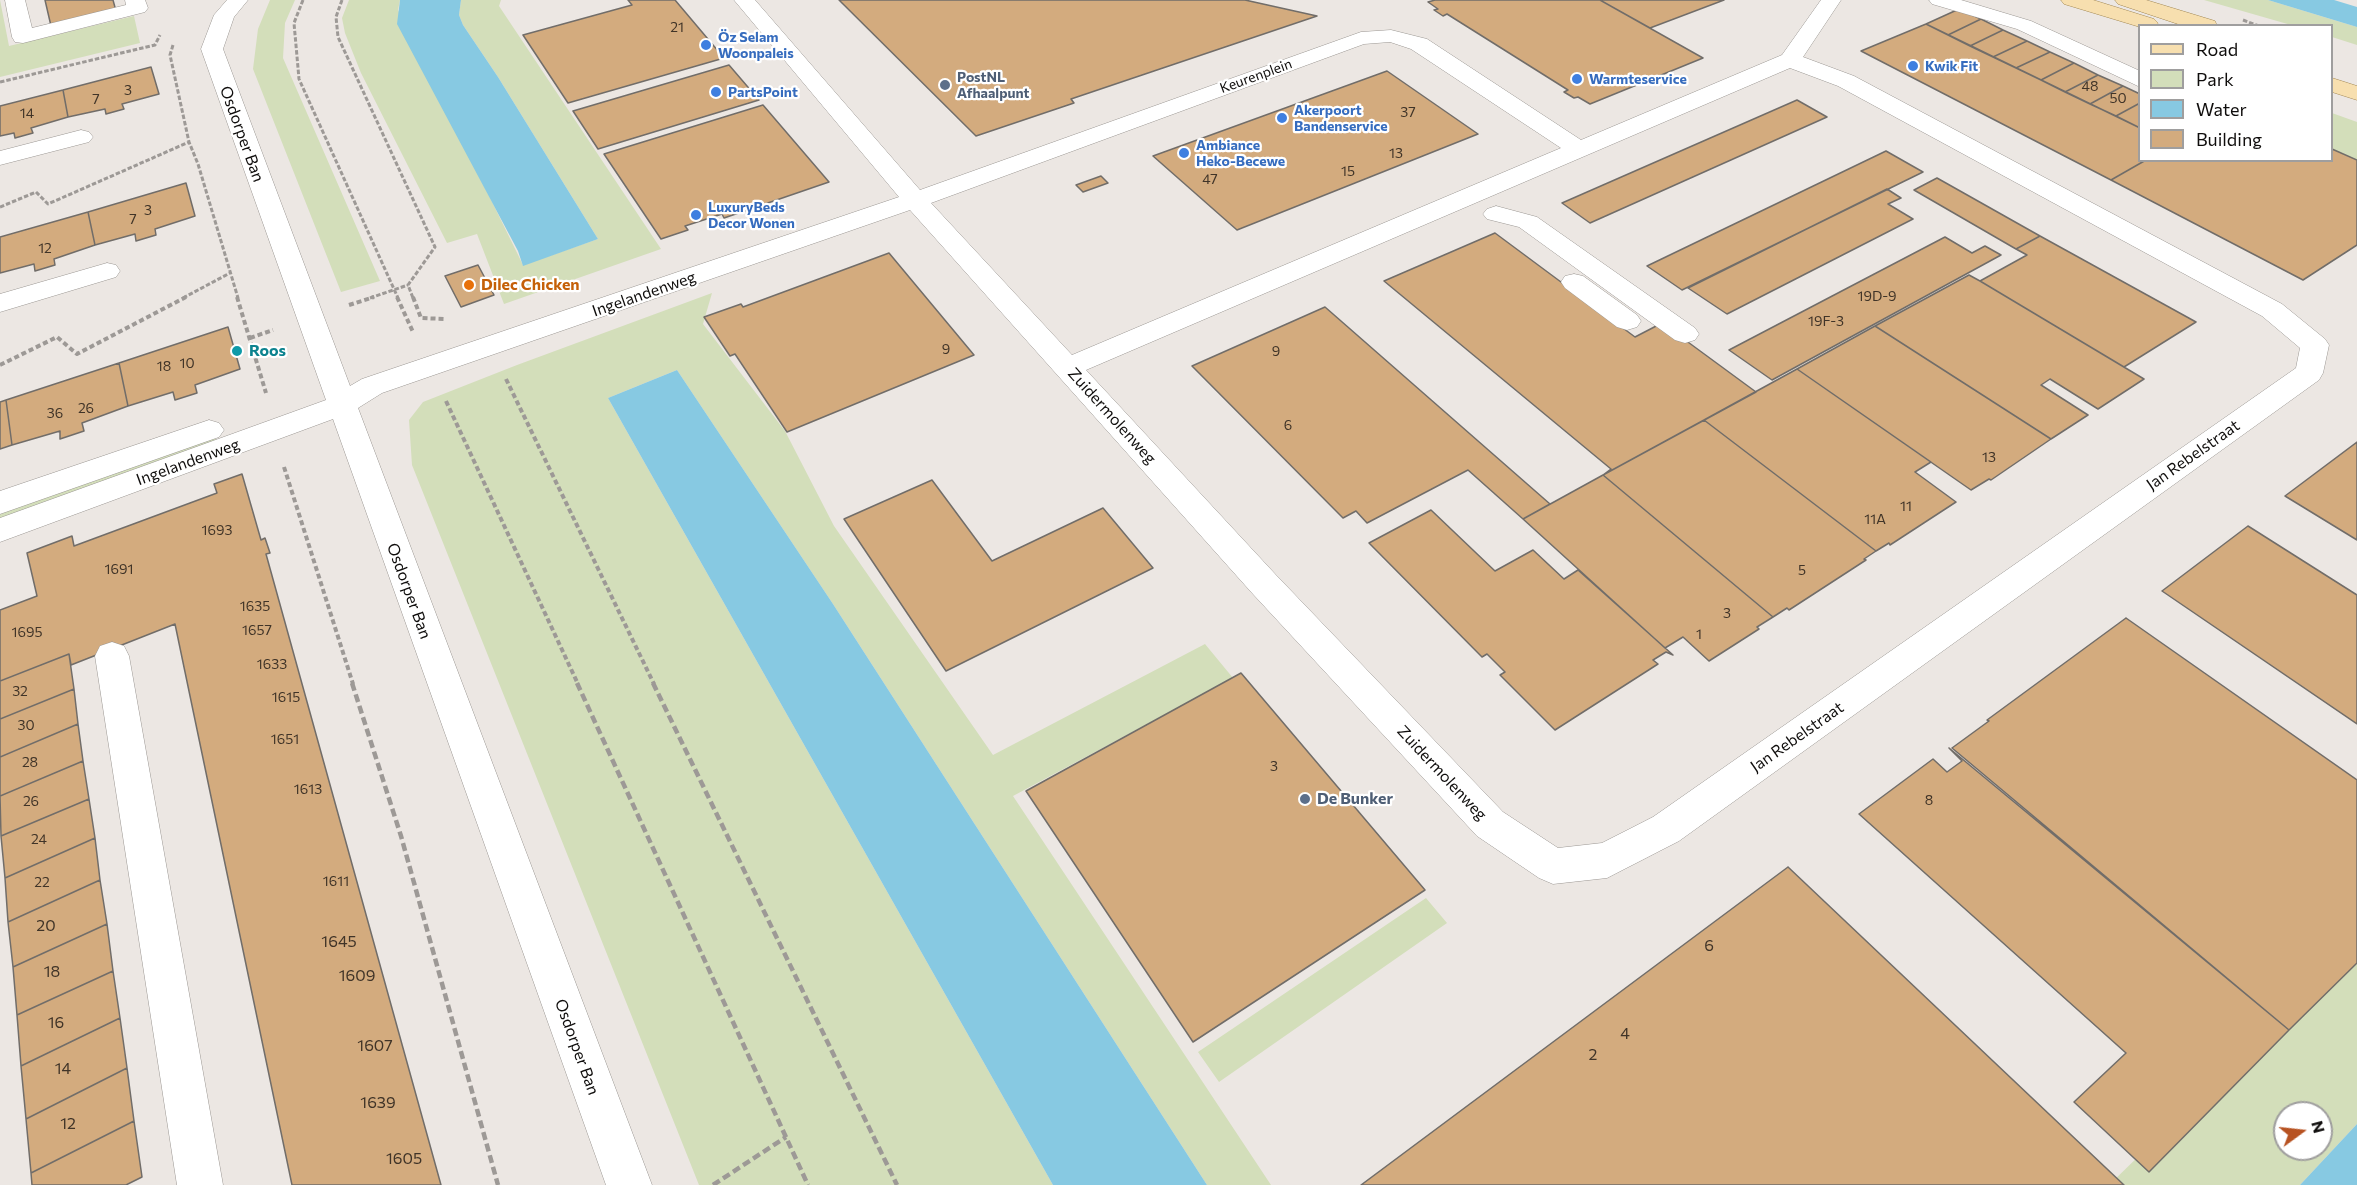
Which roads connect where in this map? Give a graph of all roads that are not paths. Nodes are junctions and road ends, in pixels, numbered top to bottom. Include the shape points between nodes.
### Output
1 (15, 0) edge
2 (135, 0) edge
3 (238, 0) edge
4 (744, 0) edge
5 (1831, 0) edge
6 (1939, 0) edge
7 (2071, 0) edge
8 (2125, 0) edge
9 (2148, 24) edge
10 (2201, 24) edge
11 (1790, 60) junction
12 (2333, 67) edge
13 (2357, 75) edge
14 (2138, 80) edge
15 (2333, 86) edge
16 (2357, 93) edge
17 (81, 137) dead end
18 (1578, 149) junction
19 (0, 158) edge
20 (1471, 195) junction
21 (915, 200) junction
22 (1496, 214) junction
23 (107, 272) dead end
24 (0, 303) edge
25 (1627, 321) dead end
26 (1685, 334) dead end
27 (1068, 367) junction
28 (337, 396) junction
29 (272, 420) junction
30 (0, 503) edge
31 (0, 530) edge
32 (112, 656) dead end
33 (1490, 824) joint
34 (200, 1185) edge
35 (628, 1185) edge

1 - 2 street via 23,38 138,8
3 - 28 street, Osdorper Ban via 224,15 212,49
4 - 21 street, Zuidermolenweg
5 - 11 street
6 - 14 street via 2024,25
7 - 9 main road
8 - 10 main road
11 - 18 street
11 - 33 street, Jan Rebelstraat via 1846,81 2272,310 2315,345 2309,374 1666,829 1607,860 1552,866
12 - 13 main road
15 - 16 main road
17 - 19 street
18 - 20 street
18 - 21 street, Keurenplein via 1419,44 1391,36 1361,38
20 - 22 street
20 - 27 street
21 - 27 street, Zuidermolenweg
21 - 28 street, Ingelandenweg
22 - 25 street via 1503,229
22 - 26 street via 1528,222
23 - 24 street
27 - 33 street, Zuidermolenweg via 1264,584
28 - 29 street, Ingelandenweg
28 - 35 street, Osdorper Ban
29 - 30 street, Ingelandenweg
29 - 31 street, Ingelandenweg
32 - 34 street

